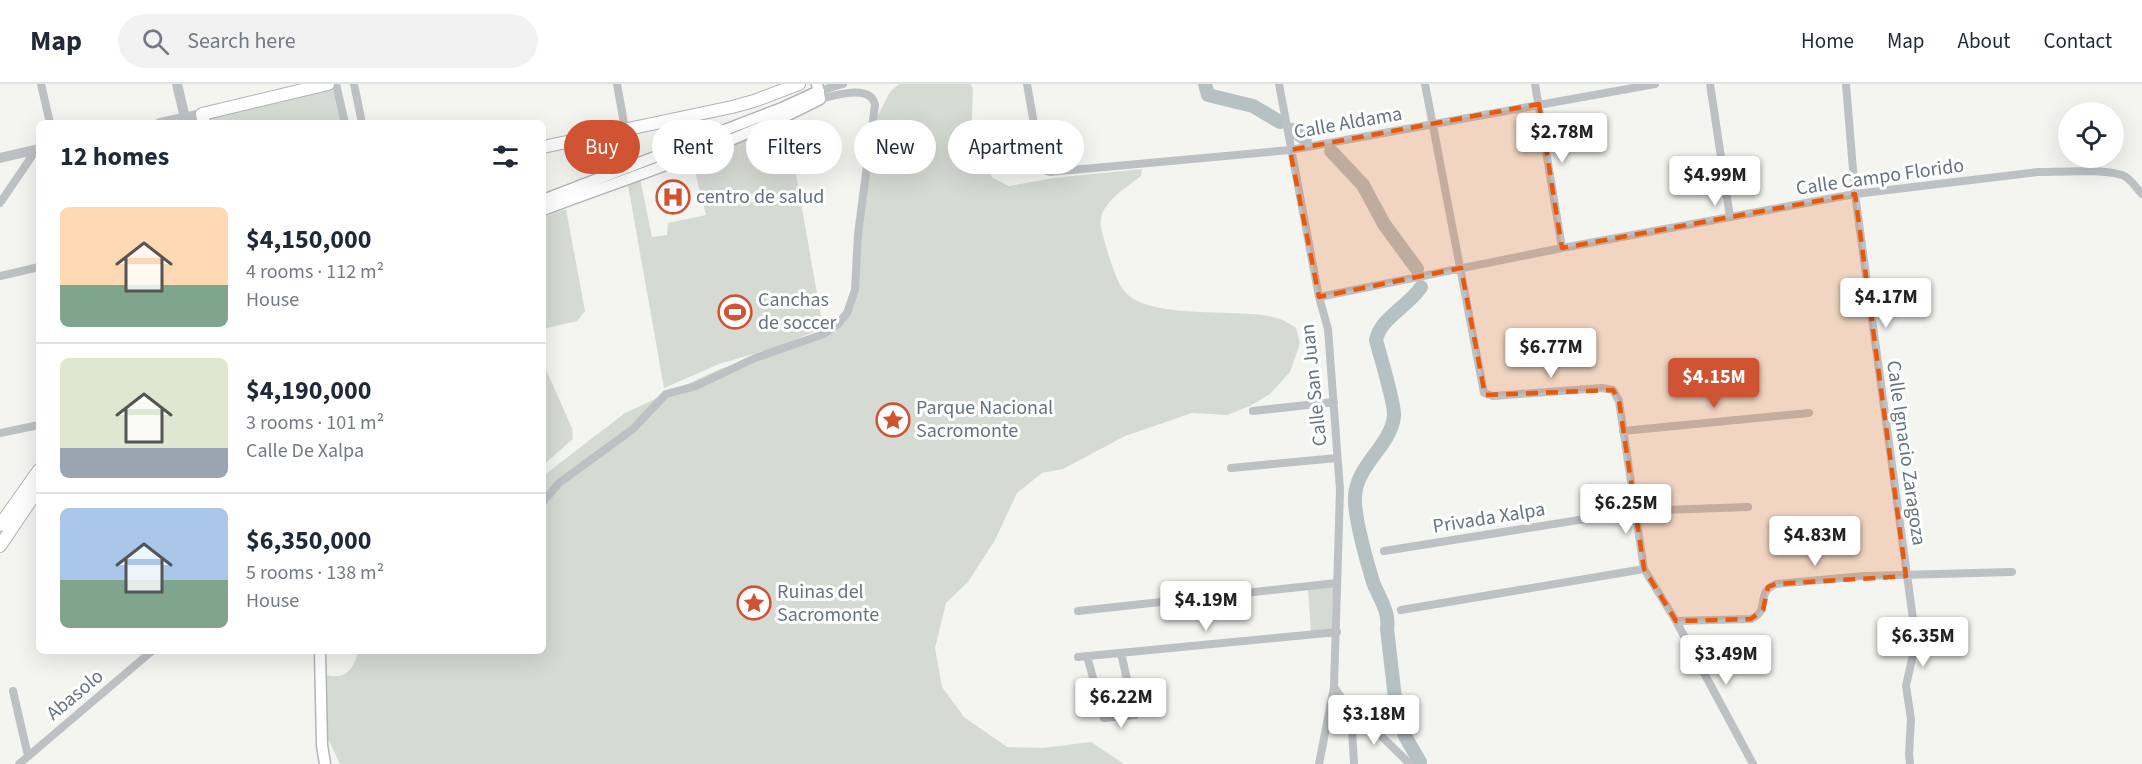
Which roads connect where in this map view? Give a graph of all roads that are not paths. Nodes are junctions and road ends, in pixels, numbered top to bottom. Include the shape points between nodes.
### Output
1 (41, 84) edge
2 (177, 84) edge
3 (328, 84) edge
4 (336, 84) edge
5 (354, 84) edge
6 (617, 84) edge
7 (799, 84) edge
8 (843, 84) edge
9 (1027, 84) edge
10 (1279, 84) edge
11 (1425, 84) edge
12 (1535, 84) edge
13 (1655, 84) edge
14 (1710, 84) edge
15 (1846, 84) edge
16 (818, 91) edge
17 (1539, 104) junction
18 (185, 118) junction
19 (203, 118) edge
20 (49, 120) edge
21 (175, 120) edge
22 (344, 120) edge
23 (361, 120) edge
24 (623, 120) edge
25 (1434, 125) junction
26 (640, 127) edge
27 (564, 143) edge
28 (546, 146) edge
29 (36, 149) edge
30 (36, 150) edge
31 (1290, 150) junction
32 (0, 158) edge
33 (640, 168) edge
34 (625, 174) edge
35 (1855, 194) junction
36 (2142, 194) edge
37 (546, 200) edge
38 (558, 200) junction
39 (0, 203) edge
40 (546, 208) edge
41 (1730, 217) junction
42 (1562, 248) junction
43 (36, 268) edge
44 (1461, 268) junction
45 (0, 276) edge
46 (1319, 297) junction
47 (1334, 402) junction
48 (1253, 411) dead end
49 (1809, 413) dead end
50 (36, 426) edge
51 (1623, 431) junction
52 (0, 433) edge
53 (1337, 458) junction
54 (1231, 468) dead end
55 (36, 474) edge
56 (36, 492) edge
57 (546, 498) edge
58 (1748, 507) dead end
59 (1635, 511) junction
60 (0, 525) edge
61 (0, 546) edge
62 (1384, 551) dead end
63 (1644, 569) junction
64 (2012, 572) dead end
65 (1906, 576) junction
66 (1337, 584) junction
67 (1401, 610) dead end
68 (1078, 611) dead end
69 (1676, 621) junction
70 (1337, 632) junction
71 (1120, 653) junction
72 (148, 654) edge
73 (321, 654) edge
74 (1334, 687) junction
75 (13, 691) dead end
76 (1351, 712) junction
77 (28, 756) junction
78 (19, 764) edge
79 (325, 764) edge
80 (1319, 764) edge
81 (1354, 764) edge
82 (1410, 764) edge
83 (1753, 764) edge
84 (1910, 764) edge

1 - 20 street
2 - 18 street
3 - 19 main road
4 - 22 street
5 - 23 street
6 - 24 street
7 - 26 main road via 754,101
8 - 16 street
9 - 31 street, Calle Aldama via 1043,170 1050,172
10 - 31 street, Calle San Juan
11 - 25 street
12 - 17 street
13 - 17 street, Calle Aldama
14 - 41 street
15 - 35 street, Calle Ignacio Zaragoza
16 - 33 main road via 768,123
16 - 57 street via 863,90 871,94 875,105 862,192 855,290 847,313 824,334 755,358 696,386 666,394 633,429 559,483
17 - 25 street, Calle Aldama
17 - 42 street
18 - 19 street
18 - 21 street
25 - 31 street, Calle Aldama
25 - 44 street
27 - 28 main road
29 - 32 street
30 - 39 street
31 - 46 street, Calle San Juan
34 - 38 main road
35 - 36 street, Calle Campo Florido via 2038,172 2117,173 2128,178
35 - 41 street, Calle Campo Florido
35 - 65 street, Calle Ignacio Zaragoza
37 - 38 main road
38 - 40 main road
41 - 42 street, Calle Campo Florido
42 - 44 street, Calle Campo Florido
43 - 45 street
44 - 46 street, Calle Campo Florido
44 - 51 street via 1485,395 1613,390 1619,401
46 - 47 street, Calle San Juan via 1328,329
47 - 48 street
47 - 53 street, Calle San Juan
49 - 51 street
50 - 52 street
51 - 59 street
53 - 54 street
53 - 66 street, Calle San Juan
55 - 60 main road
56 - 61 main road
58 - 59 street, Privada Xalpa
59 - 62 street, Privada Xalpa
59 - 63 street
63 - 67 street
63 - 69 street
64 - 65 street
65 - 69 street via 1776,584 1768,587 1763,594 1763,610 1751,619
65 - 84 street, Calle Ignacio Zaragoza via 1916,641 1906,686 1911,719
66 - 68 street
66 - 70 street, Calle San Juan
69 - 83 street
70 - 71 street
70 - 74 street, Calle San Juan
71 - 71 street via 1083,657 1104,718 1135,715
72 - 77 street, Abasolo
73 - 79 main road via 321,745
74 - 76 street
74 - 80 street, Calle San Juan
75 - 77 street
76 - 81 street
76 - 82 street
77 - 78 street, Abasolo

